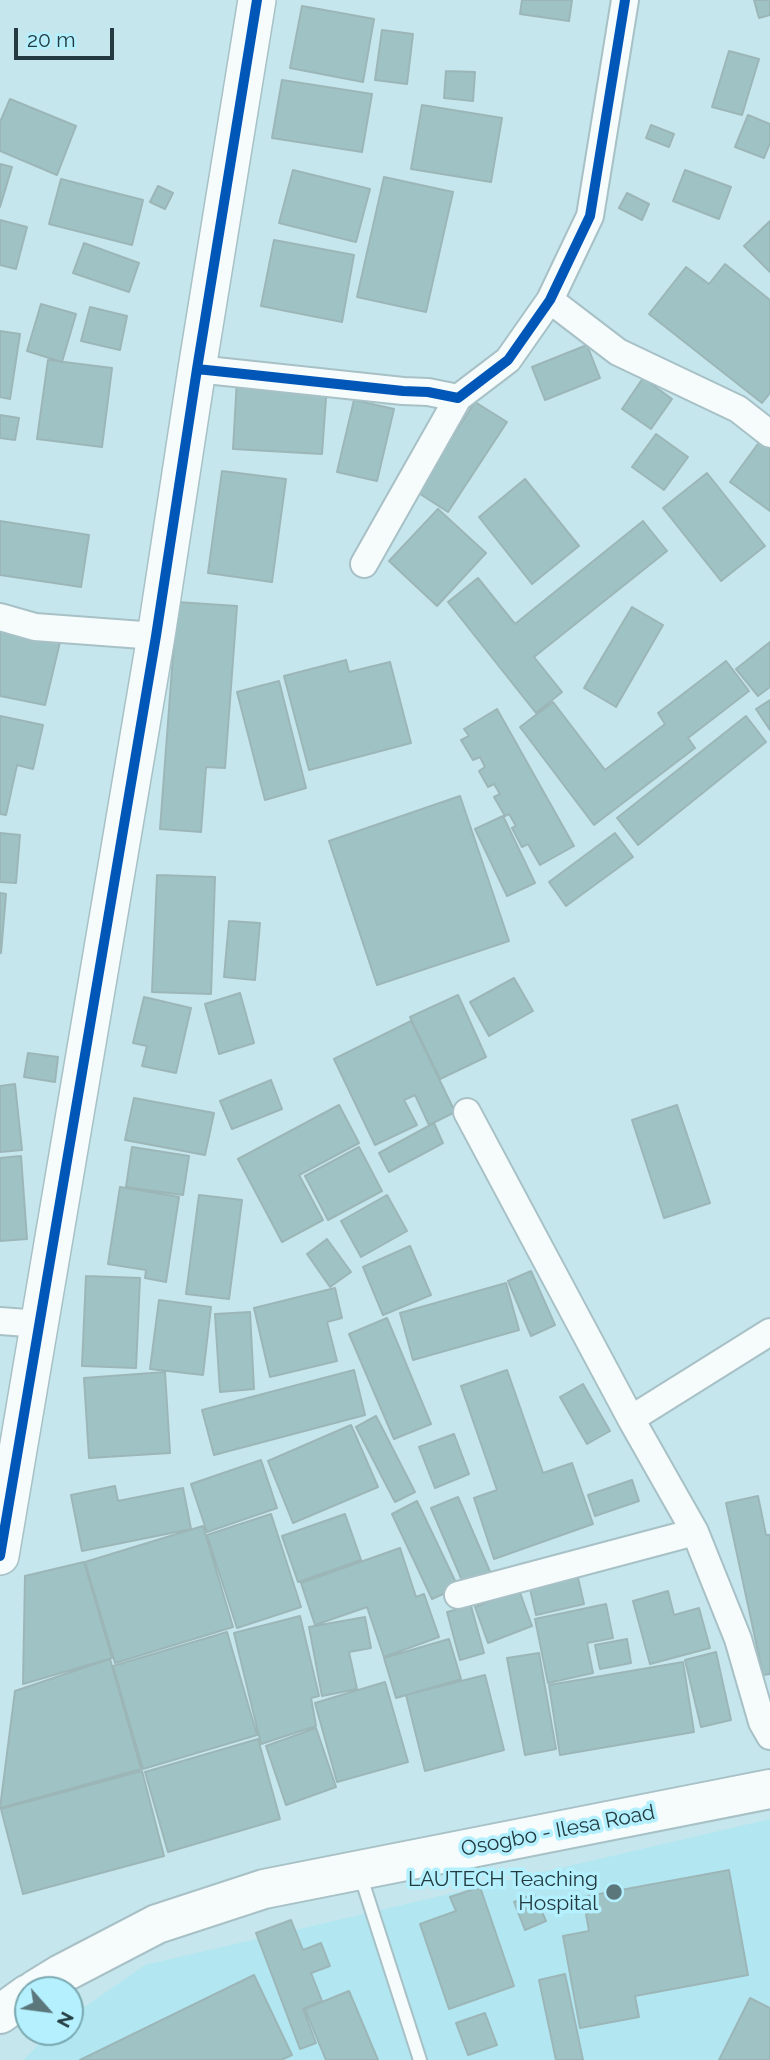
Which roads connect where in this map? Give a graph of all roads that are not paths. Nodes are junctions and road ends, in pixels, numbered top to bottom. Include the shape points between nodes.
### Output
1 (257, 0) edge
2 (625, 0) edge
3 (550, 300) junction
4 (197, 369) junction
5 (458, 398) junction
6 (770, 433) edge
7 (364, 565) dead end
8 (0, 617) edge
9 (156, 636) junction
10 (467, 1112) dead end
11 (0, 1321) edge
12 (40, 1324) junction
13 (770, 1332) edge
14 (631, 1419) junction
15 (695, 1532) junction
16 (0, 1556) edge
17 (458, 1595) dead end
18 (770, 1736) edge
19 (770, 1789) edge
20 (359, 1870) junction
21 (57, 1976) edge
22 (420, 2060) edge

1 - 4 street
2 - 3 street via 590,216
3 - 5 street via 508,360
3 - 6 street via 618,352 738,409
4 - 5 street
4 - 9 street
5 - 7 street
8 - 9 street via 35,627
9 - 12 street
10 - 14 street
11 - 12 street
12 - 16 street
13 - 14 street
14 - 15 street
15 - 17 street
15 - 18 street
19 - 20 main road, Osogbo - Ilesa Road
20 - 21 main road, Osogbo - Ilesa Road via 264,1889 157,1924
20 - 22 lane

